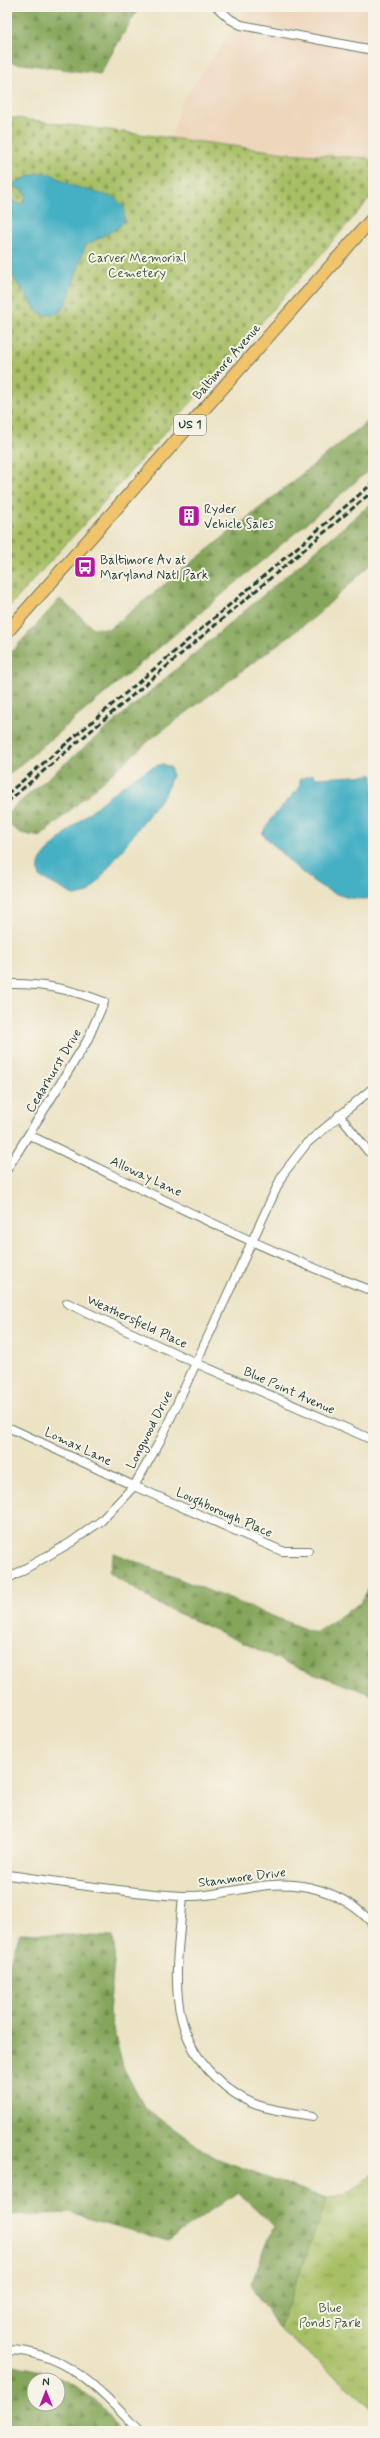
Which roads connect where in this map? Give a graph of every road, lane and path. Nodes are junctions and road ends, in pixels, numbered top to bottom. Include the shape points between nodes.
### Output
1 (217, 7) edge
2 (373, 50) edge
3 (373, 218) edge
4 (7, 632) edge
5 (7, 984) edge
6 (373, 1088) edge
7 (340, 1115) junction
8 (29, 1136) junction
9 (373, 1154) edge
10 (7, 1169) edge
11 (252, 1240) junction
12 (373, 1291) edge
13 (67, 1303) dead end
14 (196, 1363) junction
15 (12, 1429) dead end
16 (373, 1440) edge
17 (134, 1486) junction
18 (308, 1551) dead end
19 (7, 1579) edge
20 (7, 1875) edge
21 (183, 1896) junction
22 (373, 1924) edge
23 (313, 2116) dead end
24 (7, 2350) edge
25 (139, 2431) edge

1 - 2 street via 241,25
3 - 4 main road, Baltimore Avenue / US 1
5 - 8 street, Cedarhurst Drive via 45,985 72,990 104,1002 87,1041
6 - 7 street
7 - 9 street
7 - 11 street via 307,1143 284,1174
8 - 10 street, Cedarhurst Drive
8 - 11 street, Alloway Lane
11 - 12 street, Alloway Lane
11 - 14 street, Longwood Drive
13 - 14 street, Weathersfield Place
14 - 16 street, Blue Point Avenue
14 - 17 street, Longwood Drive via 160,1441
15 - 17 street, Lomax Lane
17 - 18 street, Loughborough Place via 282,1551
17 - 19 street, Longwood Drive via 102,1520 70,1543
20 - 21 street, Stanmore Drive
21 - 22 street, Stanmore Drive via 222,1894 280,1883 300,1884 342,1898 361,1910
21 - 23 street via 177,2005 185,2035 192,2048 212,2074 235,2094 262,2106
24 - 25 street via 40,2354 59,2361 78,2373

